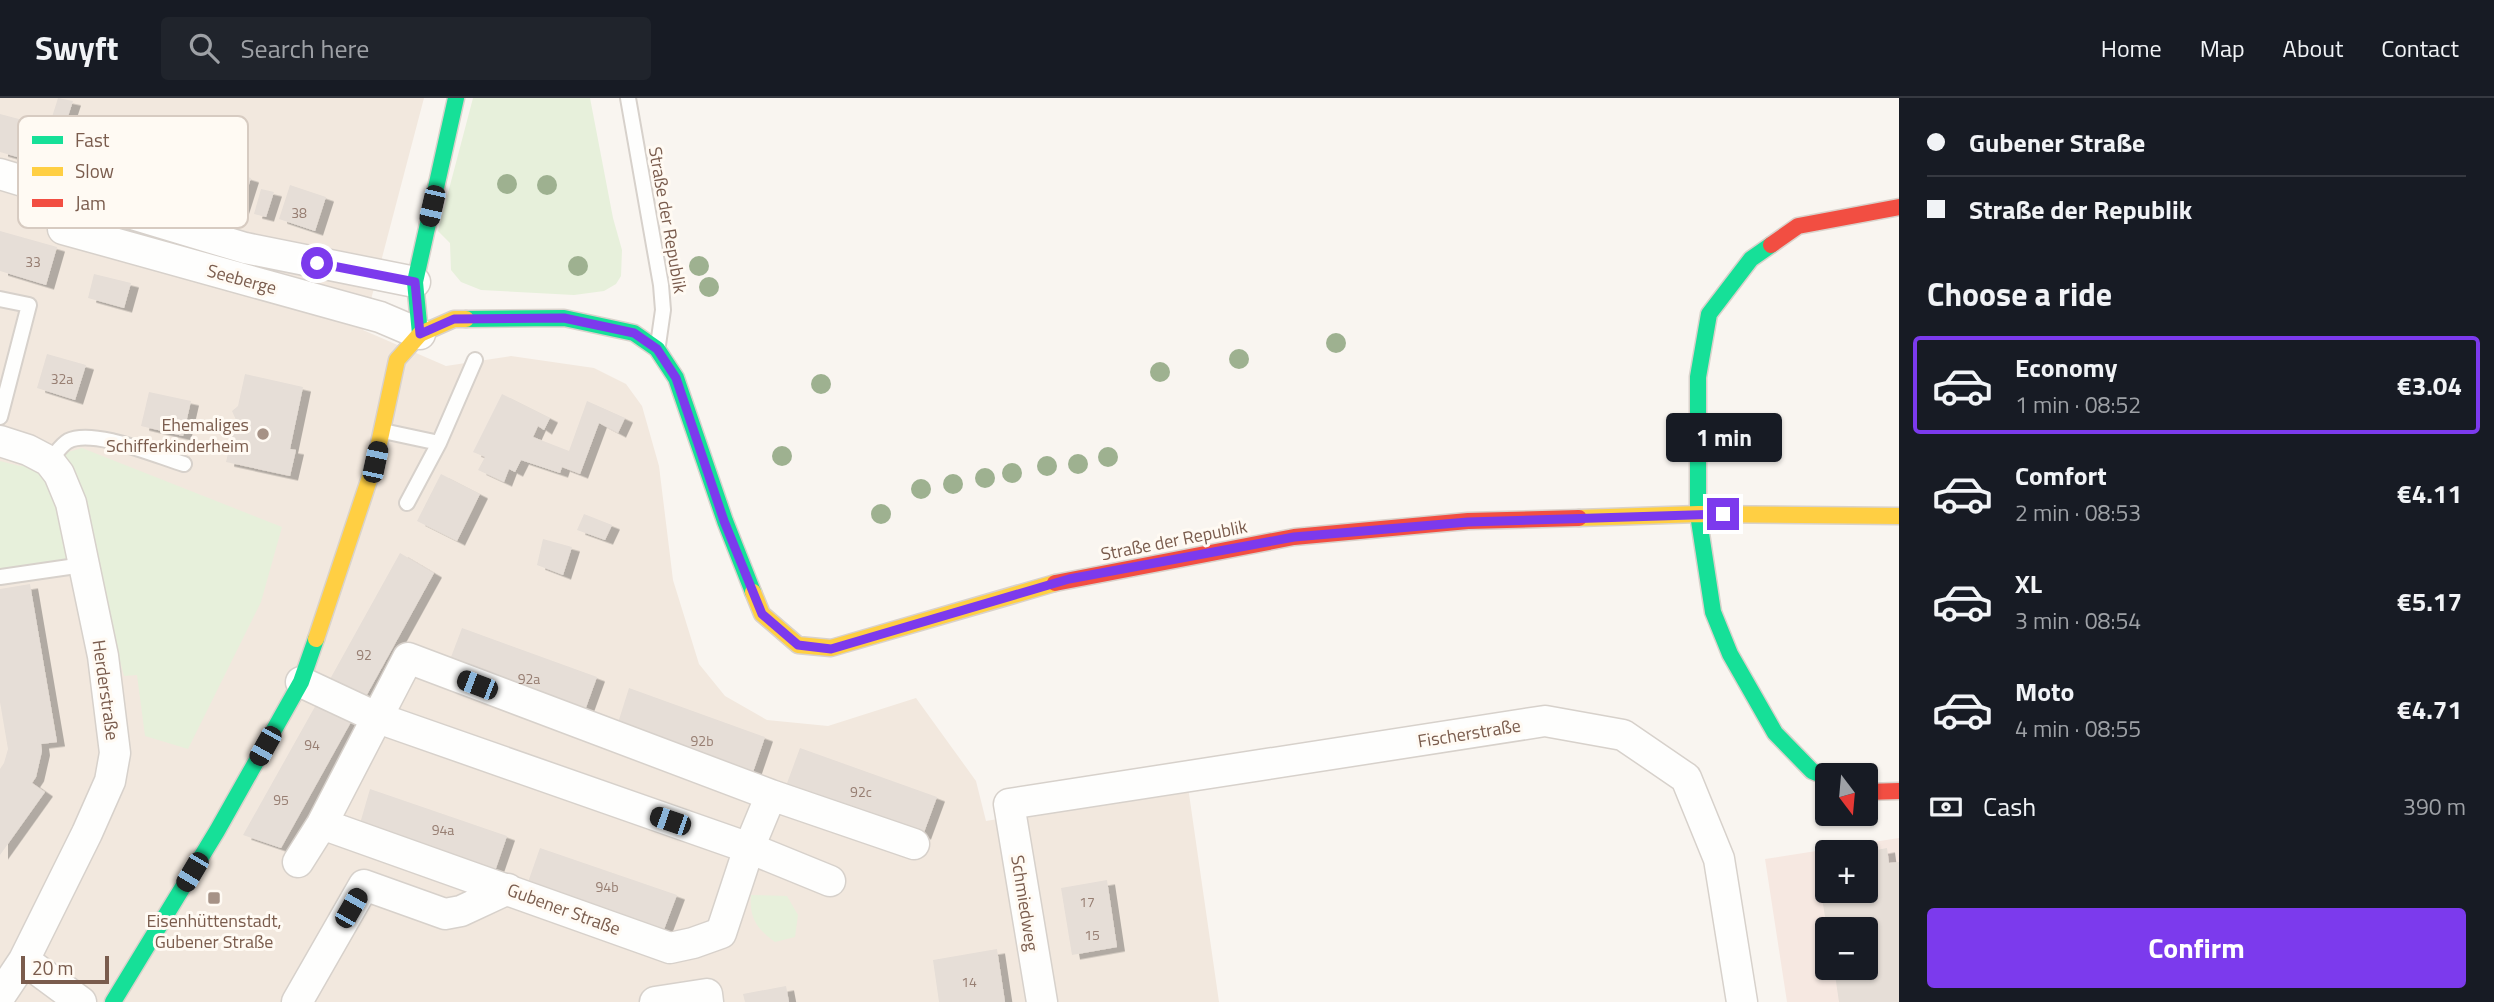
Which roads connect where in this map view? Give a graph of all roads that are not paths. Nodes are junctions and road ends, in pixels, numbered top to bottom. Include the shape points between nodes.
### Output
1 (456, 98) edge
2 (628, 98) edge
3 (0, 174) edge
4 (18, 179) edge
5 (1899, 207) edge
6 (179, 228) edge
7 (63, 229) dead end
8 (415, 282) junction
9 (0, 299) edge
10 (420, 334) junction
11 (657, 349) junction
12 (475, 360) dead end
13 (0, 417) edge
14 (382, 431) junction
15 (0, 441) edge
16 (439, 443) junction
17 (49, 461) junction
18 (184, 464) dead end
19 (407, 503) dead end
20 (1698, 514) junction
21 (1899, 516) edge
22 (83, 565) junction
23 (0, 577) edge
24 (301, 682) junction
25 (378, 718) junction
26 (1815, 772) edge
27 (1899, 791) edge
28 (1878, 792) edge
29 (771, 795) junction
30 (1009, 804) joint
31 (323, 824) junction
32 (914, 844) dead end
33 (749, 848) junction
34 (298, 862) dead end
35 (830, 881) dead end
36 (508, 889) junction
37 (24, 960) junction
38 (0, 996) edge
39 (708, 998) edge
40 (81, 1002) edge
41 (113, 1002) edge
42 (297, 1002) edge
43 (654, 1002) edge
44 (1041, 1002) edge
45 (1742, 1002) edge

1 - 8 main road
2 - 11 lane, Straße der Republik via 661,285 663,310
3 - 4 street
5 - 20 main road via 1798,226 1751,259 1709,314 1698,377
6 - 8 street via 245,248
7 - 10 street, Seeberge via 380,317
8 - 10 main road
9 - 13 lane via 29,305
10 - 11 main road, Straße der Republik via 454,319 564,318 634,333
10 - 14 main road via 397,360
11 - 20 main road, Straße der Republik via 676,378 724,521 762,614 798,645 831,649 1069,579 1294,537 1468,522
12 - 16 lane
14 - 16 lane
14 - 24 main road via 336,585
15 - 17 street
16 - 19 lane
17 - 18 lane via 66,442 98,438
17 - 22 street, Herderstraße via 71,503
20 - 21 main road, Straße der Republik
20 - 26 main road via 1713,612 1730,654 1775,733
22 - 23 lane
22 - 37 street, Herderstraße via 103,656 115,753 110,781 88,833
24 - 25 street
24 - 41 main road
25 - 29 street via 408,658
25 - 31 street
25 - 33 street
27 - 28 main road
29 - 32 street
29 - 33 street, Gubener Straße
30 - 44 street, Schmiedweg
30 - 45 street, Fischerstraße via 1545,721 1623,735 1686,778 1719,859
31 - 34 street
31 - 36 street, Gubener Straße
33 - 35 street
33 - 36 street, Gubener Straße via 720,933 670,948
36 - 42 street via 445,914 364,885
37 - 38 street, Herderstraße
37 - 40 street
39 - 43 street

